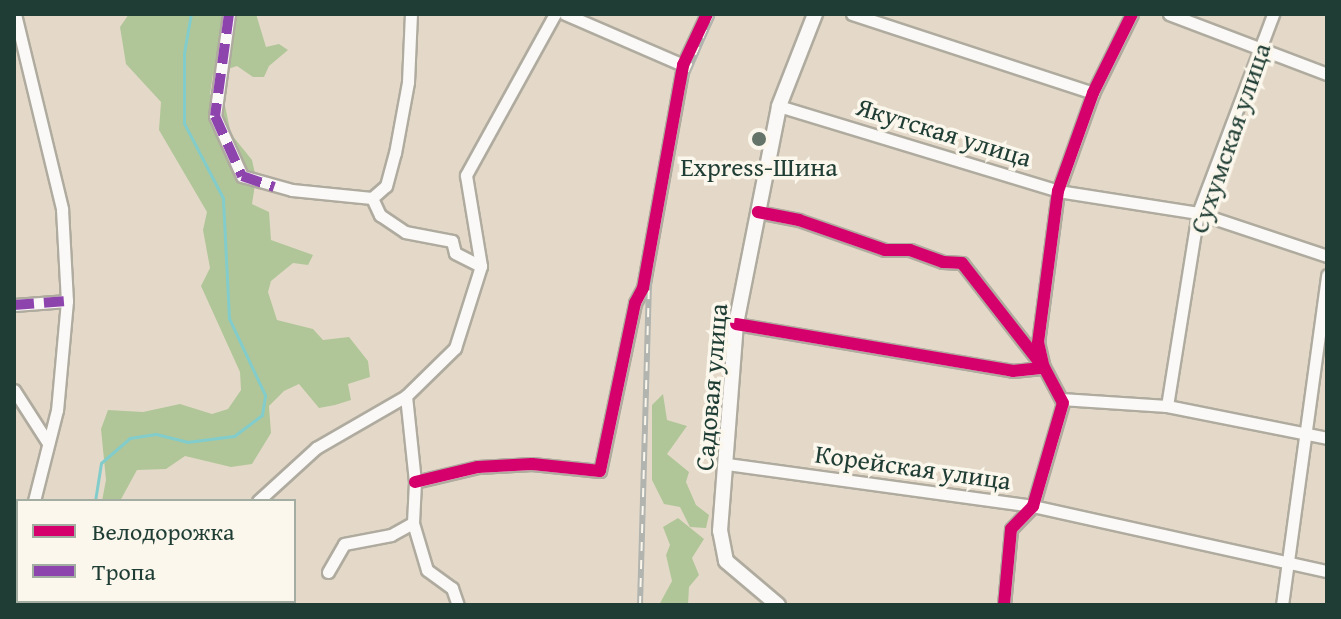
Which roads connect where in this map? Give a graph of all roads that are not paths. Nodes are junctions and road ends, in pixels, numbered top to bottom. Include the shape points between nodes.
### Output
1 (15, 14) edge
2 (229, 14) edge
3 (411, 14) edge
4 (555, 14) edge
5 (565, 14) edge
6 (707, 14) edge
7 (815, 14) edge
8 (852, 14) edge
9 (1132, 14) edge
10 (1169, 14) edge
11 (1273, 14) edge
12 (1260, 50) junction
13 (683, 65) junction
14 (1327, 74) edge
15 (1093, 93) junction
16 (779, 106) junction
17 (1058, 191) junction
18 (372, 198) junction
19 (758, 212) junction
20 (1198, 213) junction
21 (1327, 256) edge
22 (481, 266) junction
23 (1327, 275) edge
24 (67, 301) junction
25 (14, 305) edge
26 (736, 324) junction
27 (1044, 368) junction
28 (14, 390) edge
29 (406, 396) junction
30 (1061, 399) junction
31 (1167, 406) junction
32 (1305, 434) junction
33 (1327, 438) edge
34 (48, 443) junction
35 (727, 464) junction
36 (415, 482) junction
37 (34, 499) edge
38 (260, 499) edge
39 (1033, 506) junction
40 (413, 523) junction
41 (1290, 566) junction
42 (1327, 571) edge
43 (328, 572) dead end
44 (458, 605) edge
45 (778, 605) edge
46 (1004, 605) edge
47 (1282, 605) edge

1 - 24 street via 62,209
2 - 18 street via 215,116 242,176 274,187
3 - 18 street via 408,82 395,153 386,186
4 - 22 street via 466,175
5 - 13 street
6 - 13 street
7 - 16 street, Садовая улица
8 - 15 street
9 - 15 street
10 - 12 street
11 - 12 street, Сухумская улица
12 - 14 street
12 - 20 street, Сухумская улица
13 - 36 street via 643,288 635,303 600,471 532,464 478,467
15 - 17 street
16 - 17 street, Якутская улица
16 - 19 street, Садовая улица
17 - 20 street, Якутская улица
17 - 27 street via 1038,343
18 - 22 street via 380,215 405,232 452,241 455,253
19 - 26 street, Садовая улица
19 - 27 street via 885,250 910,250 962,263
20 - 21 street, Якутская улица
20 - 31 street, Сухумская улица
22 - 29 street via 455,348
23 - 32 street
24 - 25 street
24 - 34 street via 57,410
26 - 27 street via 1013,371
26 - 35 street, Садовая улица
27 - 30 street
28 - 34 street
29 - 36 street
29 - 38 street via 316,448
30 - 31 street
30 - 39 street
31 - 32 street
32 - 33 street
32 - 41 street
34 - 37 street
35 - 39 street, Корейская улица
35 - 45 street, Садовая улица via 720,531 726,561
36 - 40 street
39 - 41 street, Корейская улица
39 - 46 street via 1011,529
40 - 43 street via 391,535 344,544
40 - 44 street via 427,570 452,588
41 - 42 street, Корейская улица
41 - 47 street

